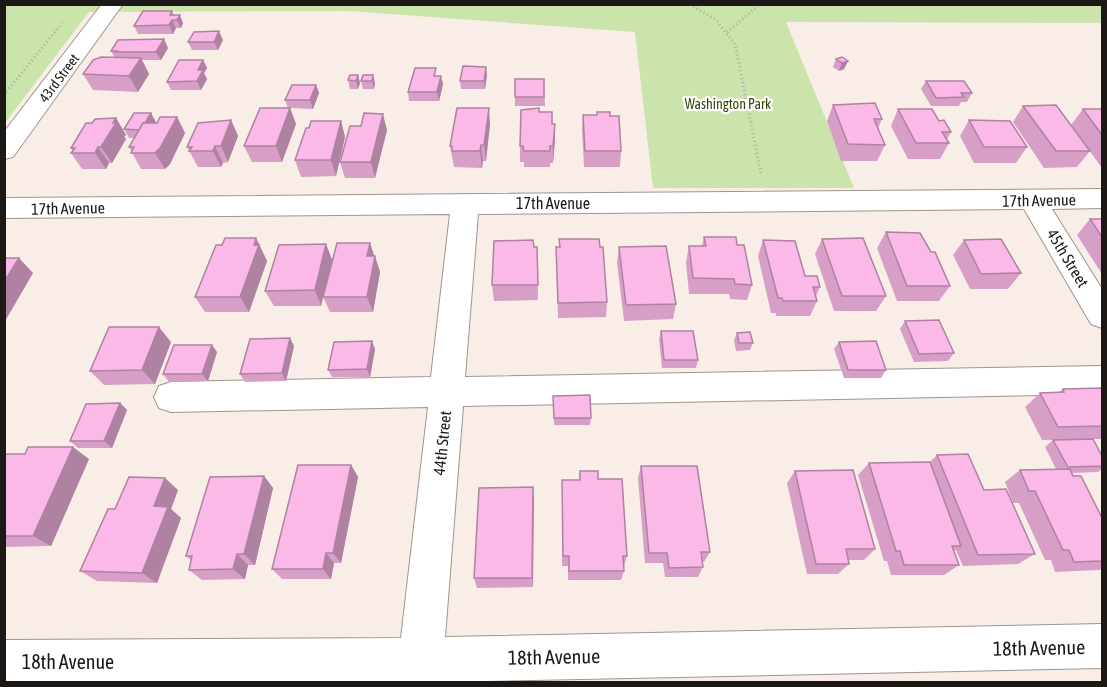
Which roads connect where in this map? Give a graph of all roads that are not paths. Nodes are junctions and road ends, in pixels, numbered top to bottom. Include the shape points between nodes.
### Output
1 (113, 4) edge
2 (4, 151) edge
3 (1102, 199) edge
4 (1033, 201) junction
5 (465, 204) junction
6 (4, 208) edge
7 (1102, 315) edge
8 (1102, 380) edge
9 (447, 390) junction
10 (171, 397) dead end
11 (1102, 646) edge
12 (4, 662) edge
13 (420, 671) edge

1 - 2 street, 43rd Street
3 - 4 street, 17th Avenue
4 - 5 street, 17th Avenue
4 - 7 street, 45th Street
5 - 6 street, 17th Avenue
5 - 9 street, 44th Street
8 - 9 street
9 - 10 street
9 - 13 street, 44th Street
11 - 13 street, 18th Avenue
12 - 13 street, 18th Avenue

